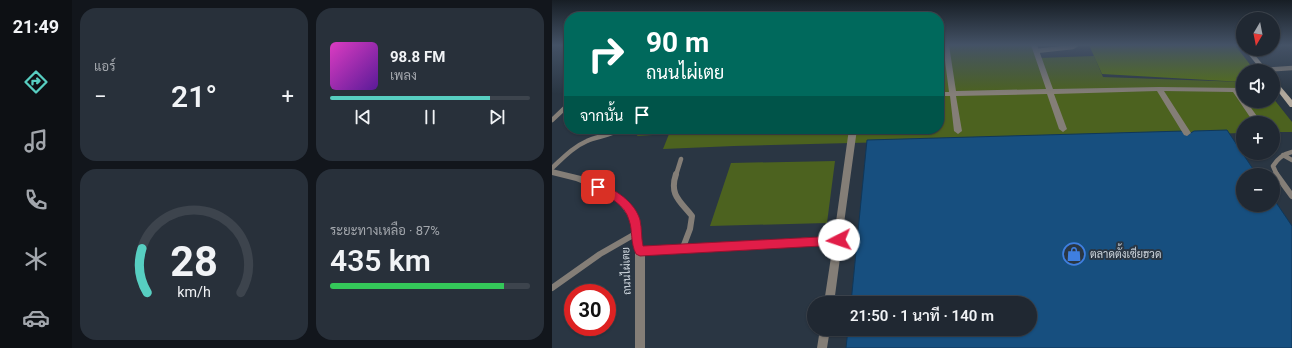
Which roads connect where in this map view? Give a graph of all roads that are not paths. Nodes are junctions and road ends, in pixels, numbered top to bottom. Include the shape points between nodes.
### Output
1 (948, 61) edge
2 (1040, 61) edge
3 (1292, 68) edge
4 (1280, 69) edge
5 (1159, 89) junction
6 (1235, 90) joint
7 (1280, 90) edge
8 (1050, 92) junction
9 (944, 94) edge
10 (953, 94) junction
11 (1292, 105) edge
12 (564, 109) edge
13 (1253, 116) edge
14 (552, 120) edge
15 (1063, 129) dead end
16 (958, 131) dead end
17 (1187, 133) edge
18 (609, 134) edge
19 (852, 134) edge
20 (1292, 152) edge
21 (1283, 155) junction
22 (681, 158) dead end
23 (1292, 160) edge
24 (552, 168) edge
25 (552, 172) edge
26 (1292, 196) edge
27 (635, 234) junction
28 (839, 240) junction
29 (682, 250) junction
30 (640, 251) junction
31 (552, 288) edge
32 (830, 296) edge
33 (824, 336) edge
34 (640, 348) edge
35 (822, 348) edge

1 - 10 street
2 - 8 street
3 - 4 lane
5 - 6 street
5 - 8 street
5 - 17 street
6 - 13 street
7 - 11 street
8 - 10 street
8 - 15 street
9 - 10 street
10 - 16 street
12 - 14 lane
18 - 24 lane via 582,142
19 - 28 street
20 - 21 lane
21 - 23 lane
21 - 26 lane via 1273,166
22 - 29 lane via 672,183 674,193 692,216
25 - 27 street, ถนนไผ่เตย via 578,178 620,199 635,220
27 - 30 street, ถนนไผ่เตย
27 - 31 lane via 600,254
28 - 29 street
28 - 32 street
29 - 30 street
30 - 34 street, ถนนไผ่เตย
33 - 35 street

